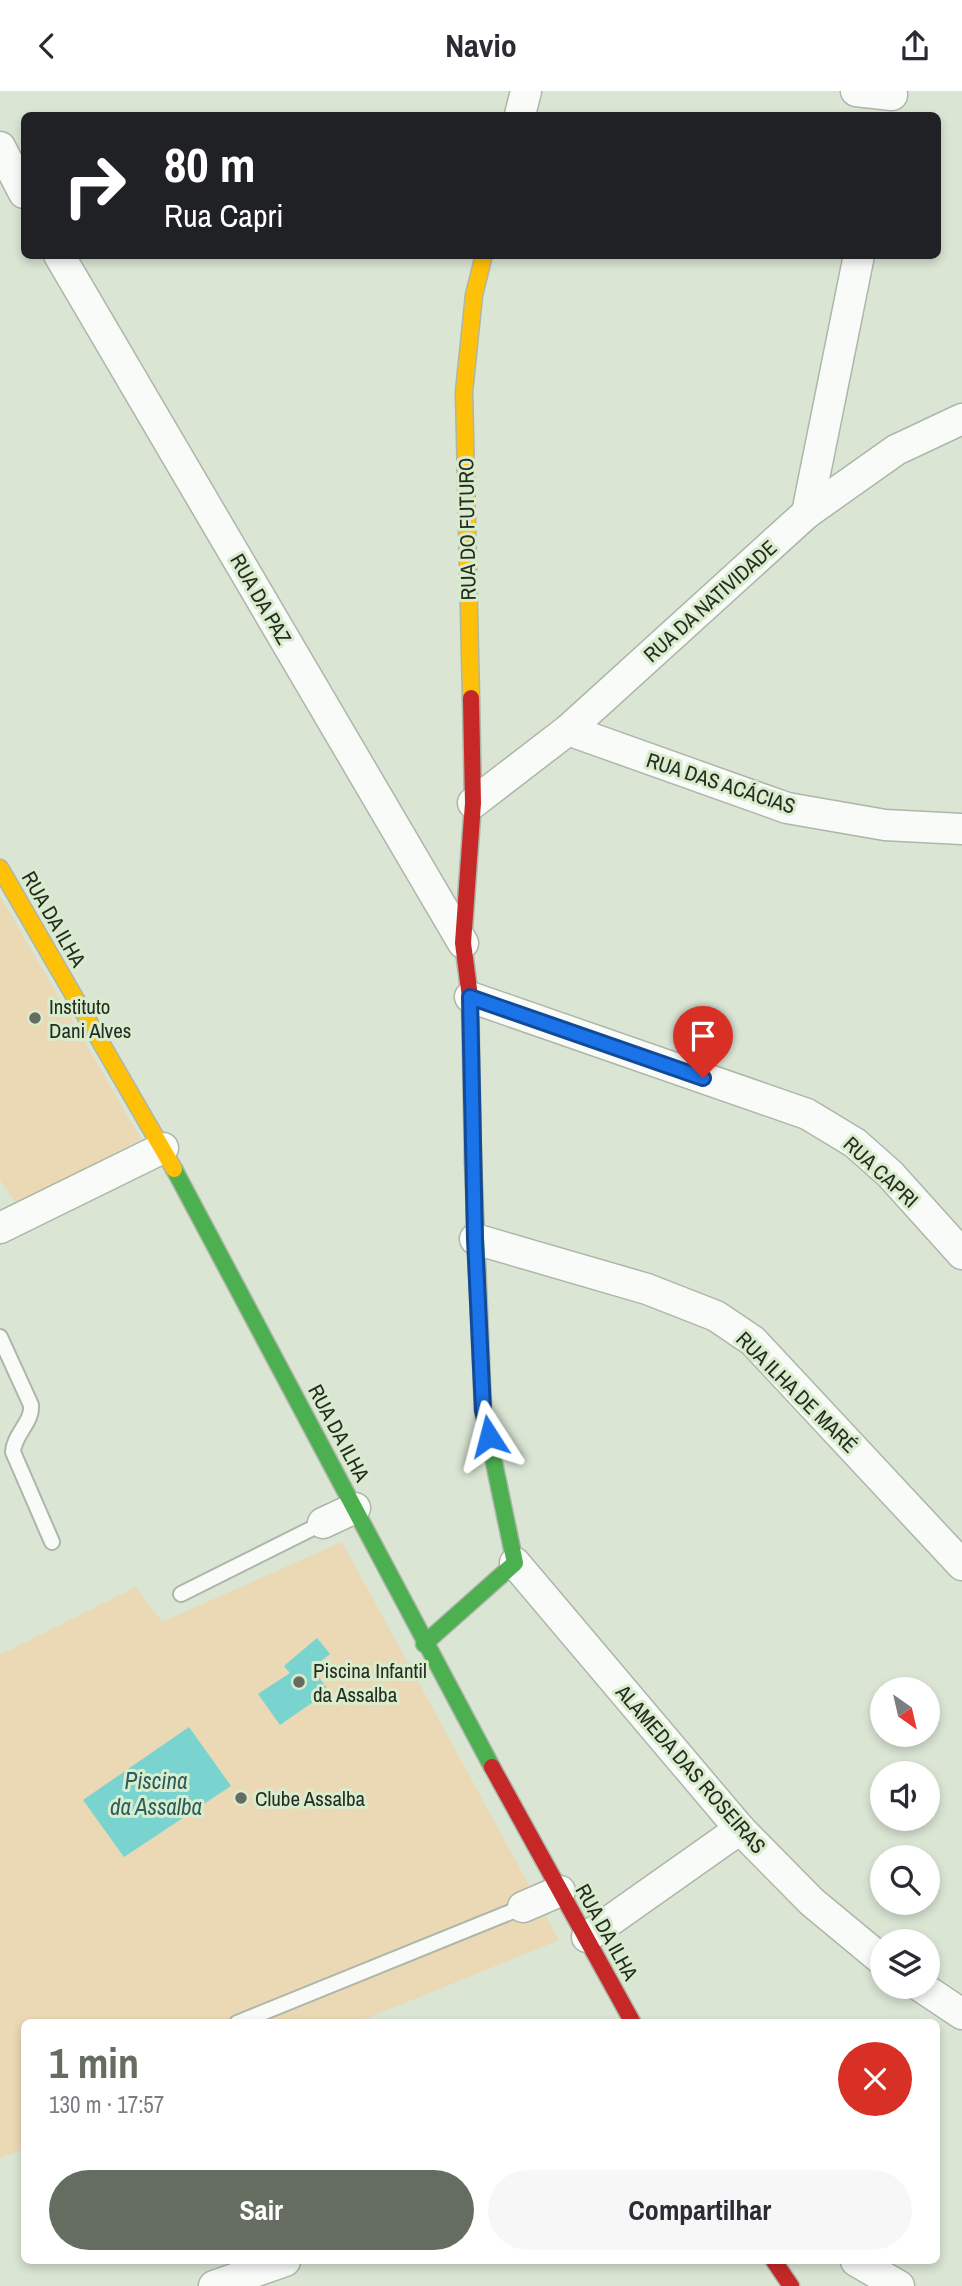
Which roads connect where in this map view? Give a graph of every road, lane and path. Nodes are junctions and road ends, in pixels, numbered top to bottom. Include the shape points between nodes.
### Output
1 (526, 91) edge
2 (856, 91) edge
3 (891, 101) edge
4 (521, 112) edge
5 (0, 147) edge
6 (21, 187) edge
7 (61, 259) edge
8 (483, 259) edge
9 (858, 259) edge
10 (962, 419) edge
11 (807, 513) junction
12 (568, 730) junction
13 (473, 803) junction
14 (962, 829) edge
15 (0, 868) edge
16 (463, 943) junction
17 (470, 997) junction
18 (163, 1149) junction
19 (0, 1228) edge
20 (475, 1239) junction
21 (962, 1254) edge
22 (0, 1337) edge
23 (355, 1507) junction
24 (323, 1523) joint
25 (52, 1542) dead end
26 (515, 1563) junction
27 (962, 1565) edge
28 (181, 1594) dead end
29 (424, 1644) junction
30 (740, 1829) junction
31 (560, 1891) junction
32 (523, 1906) joint
33 (587, 1937) junction
34 (870, 1950) edge
35 (940, 1999) edge
36 (962, 2014) edge
37 (247, 2019) edge
38 (631, 2019) edge
39 (276, 2264) edge
40 (776, 2264) edge
41 (861, 2264) edge
42 (214, 2286) edge
43 (791, 2286) edge
44 (899, 2286) edge

1 - 4 street
2 - 3 street
5 - 6 street
7 - 16 street, RUA DA PAZ
8 - 13 street, RUA DO FUTURO via 474,295 464,392
9 - 11 street
10 - 11 street, RUA DA NATIVIDADE via 896,450
11 - 12 street, RUA DA NATIVIDADE
12 - 13 street, RUA DA NATIVIDADE
12 - 14 street, RUA DAS ACÁCIAS via 787,808 885,825
13 - 16 street
15 - 18 street, RUA DA ILHA
16 - 17 street
17 - 20 street
17 - 21 street, RUA CAPRI via 807,1114 855,1143 890,1174
18 - 19 street
18 - 23 street, RUA DA ILHA
20 - 26 street via 483,1410
20 - 27 street, RUA ILHA DE MARÉ via 647,1289 716,1316 752,1341
22 - 25 lane via 32,1412 14,1441 13,1452
23 - 24 street
23 - 29 street, RUA DA ILHA
24 - 28 lane
26 - 29 street
26 - 30 street, ALAMEDA DAS ROSEIRAS
29 - 31 street, RUA DA ILHA
30 - 33 street
30 - 34 street, ALAMEDA DAS ROSEIRAS via 812,1902
31 - 32 street
31 - 33 street, RUA DA ILHA
32 - 37 lane
33 - 38 street, RUA DA ILHA
35 - 36 street
39 - 42 street
40 - 43 street
41 - 44 street

